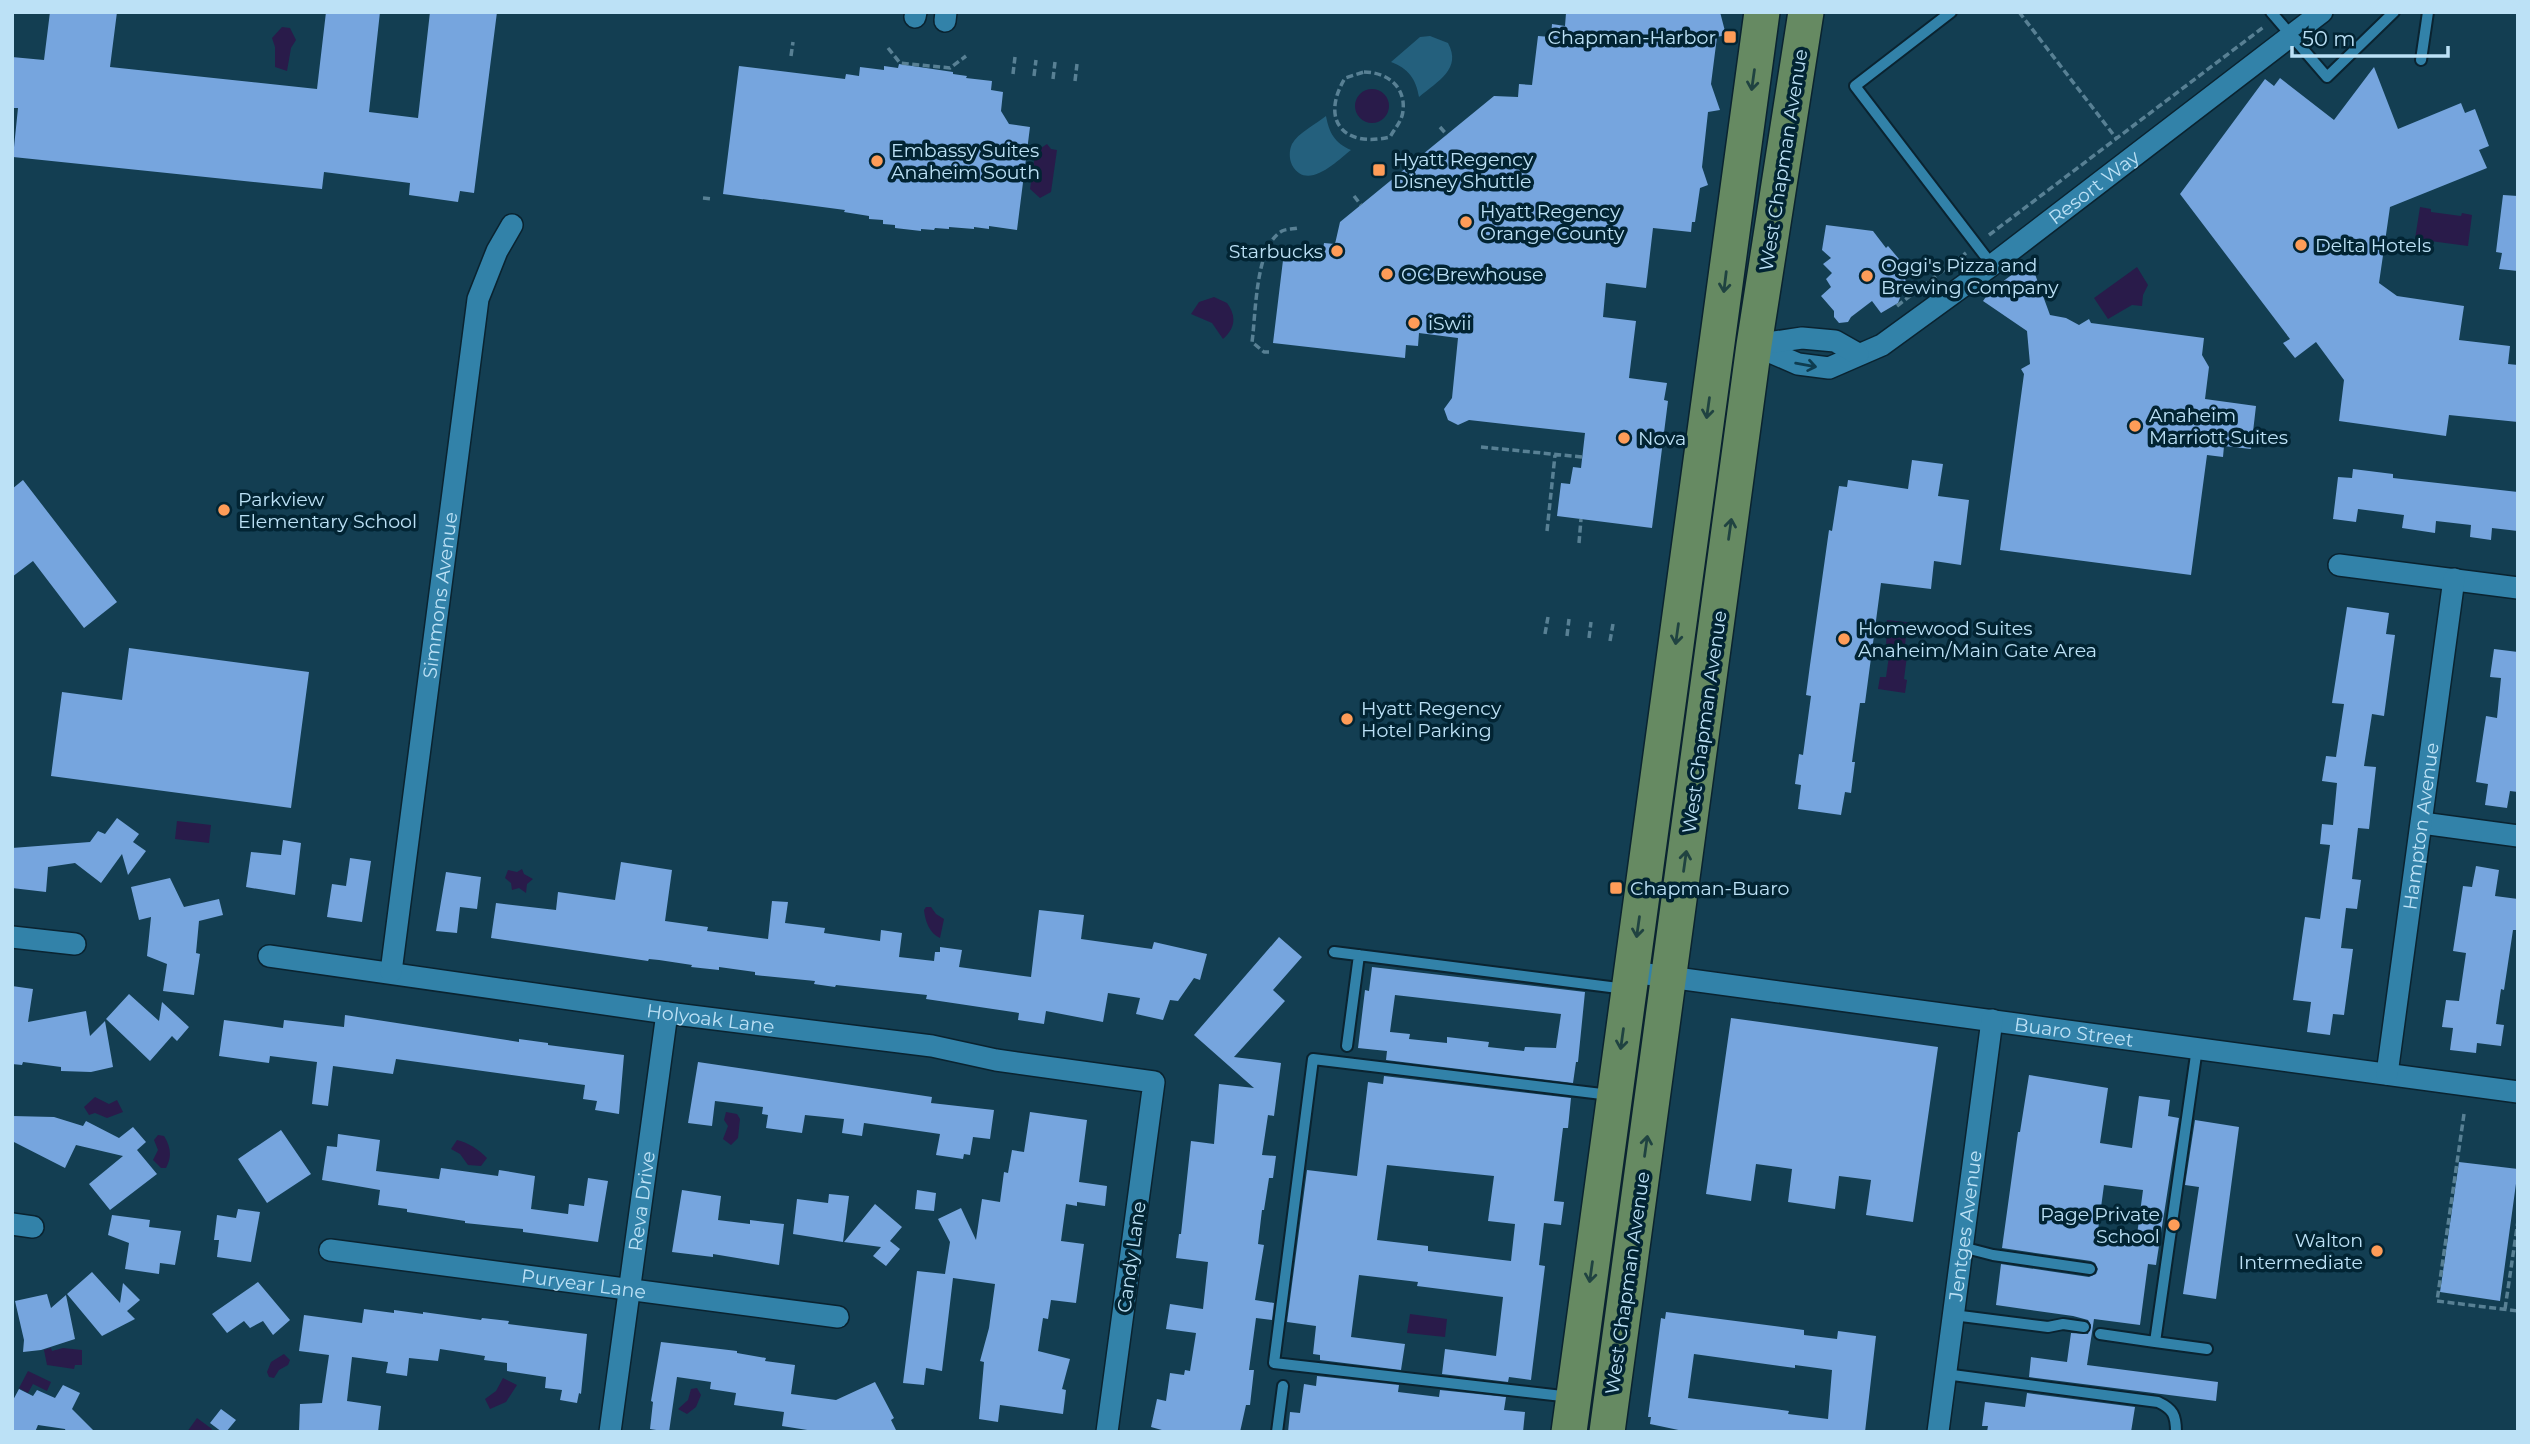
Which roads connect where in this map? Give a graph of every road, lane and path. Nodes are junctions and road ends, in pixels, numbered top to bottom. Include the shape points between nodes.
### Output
1 (1762, 12) edge
2 (1806, 12) edge
3 (1951, 12) edge
4 (2019, 12) edge
5 (2322, 12) edge
6 (2394, 12) edge
7 (2428, 12) edge
8 (2273, 15) edge
9 (2291, 35) junction
10 (793, 42) dead end
11 (888, 48) dead end
12 (791, 56) dead end
13 (966, 56) dead end
14 (1015, 57) dead end
15 (1036, 60) dead end
16 (2421, 60) dead end
17 (1055, 62) dead end
18 (1077, 64) dead end
19 (1013, 74) dead end
20 (1034, 76) dead end
21 (1053, 79) dead end
22 (1075, 81) dead end
23 (1338, 90) joint
24 (1440, 127) dead end
25 (1447, 135) dead end
26 (2117, 139) junction
27 (1354, 196) dead end
28 (702, 198) dead end
29 (713, 199) dead end
30 (1360, 205) dead end
31 (512, 225) dead end
32 (1298, 228) dead end
33 (1976, 245) junction
34 (1992, 265) junction
35 (1894, 308) dead end
36 (1717, 341) junction
37 (1755, 345) junction
38 (1269, 352) dead end
39 (1481, 447) dead end
40 (1555, 455) junction
41 (1582, 457) dead end
42 (1581, 519) dead end
43 (1547, 531) dead end
44 (1579, 543) dead end
45 (2339, 565) dead end
46 (2454, 579) junction
47 (2518, 588) edge
48 (1548, 617) dead end
49 (1569, 620) dead end
50 (1591, 622) dead end
51 (1612, 624) dead end
52 (1545, 634) dead end
53 (1567, 636) dead end
54 (1589, 638) dead end
55 (1610, 640) dead end
56 (2422, 823) junction
57 (2518, 836) edge
58 (12, 937) edge
59 (75, 944) dead end
60 (1334, 952) dead end
61 (1359, 955) junction
62 (269, 956) dead end
63 (391, 972) junction
64 (1669, 977) junction
65 (1631, 980) junction
66 (667, 1013) junction
67 (1992, 1020) junction
68 (1347, 1046) dead end
69 (2197, 1048) junction
70 (2387, 1074) junction
71 (1154, 1082) joint
72 (2518, 1092) edge
73 (1614, 1095) junction
74 (2464, 1114) dead end
75 (2518, 1220) edge
76 (2516, 1241) edge
77 (1962, 1247) junction
78 (330, 1250) dead end
79 (2090, 1269) dead end
80 (628, 1291) junction
81 (2505, 1309) junction
82 (2518, 1311) edge
83 (1953, 1315) junction
84 (838, 1317) dead end
85 (2084, 1327) dead end
86 (2100, 1334) dead end
87 (2155, 1342) junction
88 (2207, 1349) dead end
89 (1945, 1374) junction
90 (1283, 1386) dead end
91 (1574, 1397) junction
92 (610, 1432) edge
93 (1107, 1432) edge
94 (1277, 1432) edge
95 (1569, 1432) edge
96 (1607, 1432) edge
97 (1938, 1432) edge
98 (2176, 1432) edge

1 -> 36 main road, West Chapman Avenue
2 - 37 main road, West Chapman Avenue
3 - 33 lane via 1855,86
4 - 26 path
5 - 9 street, Resort Way
6 - 9 lane via 2327,78
7 - 16 lane
8 - 9 lane
8 - 26 path
9 - 34 street, Resort Way
10 - 12 path
11 - 13 path via 900,62 950,68
14 - 19 path
15 - 20 path
17 - 21 path
18 - 22 path
23 - 23 path via 1345,78 1364,72 1394,82 1403,112 1390,137 1367,141 1349,135 1336,119
24 - 25 path
26 - 33 path
27 - 30 path
28 - 29 path
31 - 63 street, Simmons Avenue via 478,299
32 - 38 path via 1282,231 1263,257 1252,342
33 - 34 lane
33 - 35 path
34 - 37 street, Resort Way via 1882,345 1858,354 1835,341 1802,338
36 - 37 street, Resort Way
36 -> 65 main road, West Chapman Avenue
64 -> 37 main road, West Chapman Avenue
39 - 40 path
40 - 41 path
40 - 43 path
42 - 44 path
45 - 46 street
46 - 47 street
46 - 56 street, Hampton Avenue
48 - 52 path
49 - 53 path
50 - 54 path
51 - 55 path
56 - 57 street
56 - 70 street, Hampton Avenue
58 - 59 street
60 - 61 lane
61 - 65 lane
61 - 68 lane
62 - 63 street, Holyoak Lane
63 - 66 street, Holyoak Lane
64 - 65 street, Buaro Street
64 - 67 street, Buaro Street
96 -> 64 main road, West Chapman Avenue
65 -> 73 main road, West Chapman Avenue
66 - 71 street, Holyoak Lane via 932,1046 996,1060
66 - 80 street, Reva Drive
67 - 69 street, Buaro Street
67 - 77 street, Jentges Avenue
69 - 70 street, Buaro Street
69 - 87 lane
70 - 72 street, Buaro Street
71 - 93 street, Candy Lane
73 -> 91 main road, West Chapman Avenue
73 - 91 lane via 1313,1059 1274,1363
74 - 81 path via 2437,1301
75 - 76 path
76 - 81 path
77 - 79 lane
77 - 83 street, Jentges Avenue
78 - 80 street, Puryear Lane
80 - 84 street, Puryear Lane
80 - 92 street, Reva Drive
81 - 82 path
83 - 85 lane
83 - 89 street, Jentges Avenue
86 - 87 lane
87 - 88 lane
89 - 97 street, Jentges Avenue
89 - 98 lane via 2158,1402 2172,1410
90 - 94 lane
91 - 95 main road, West Chapman Avenue

